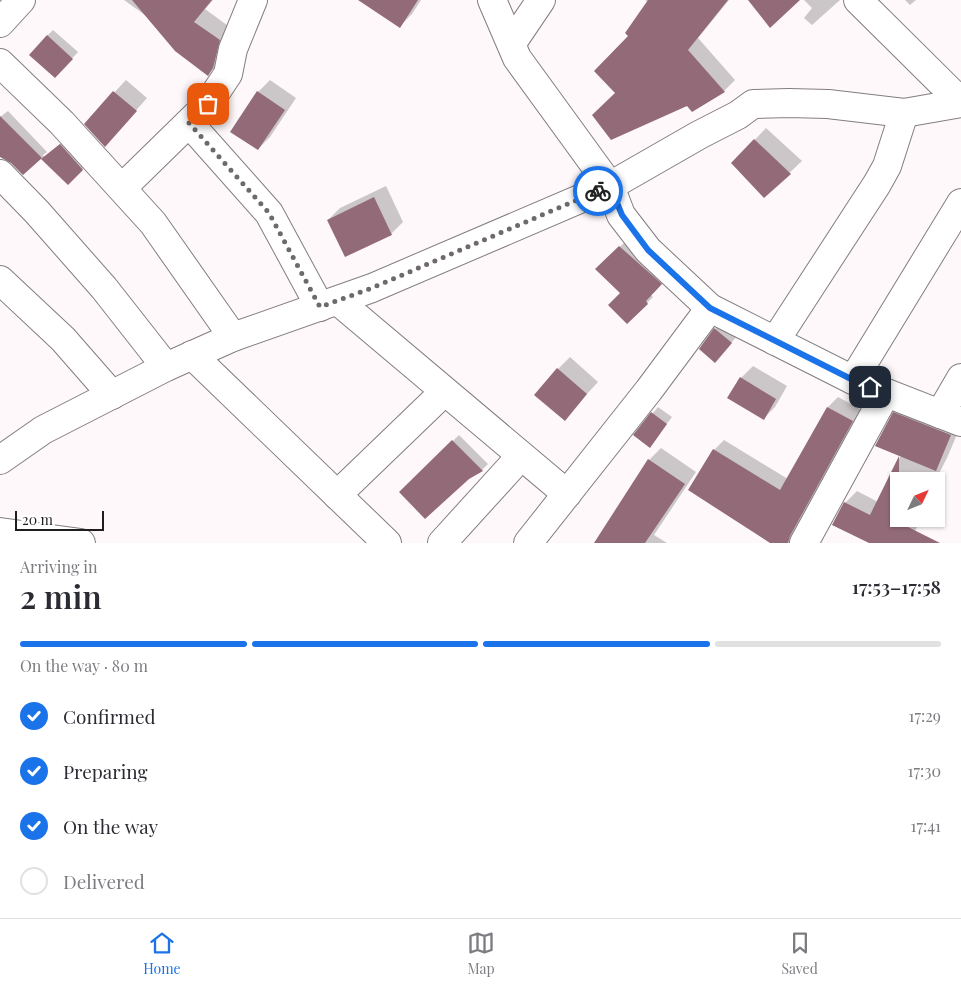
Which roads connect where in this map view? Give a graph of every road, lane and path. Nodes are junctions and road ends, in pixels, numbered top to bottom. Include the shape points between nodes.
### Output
1 (21, 0) edge
2 (253, 0) edge
3 (492, 0) edge
4 (541, 0) edge
5 (858, 0) edge
6 (0, 23) edge
7 (512, 43) junction
8 (0, 64) edge
9 (961, 103) edge
10 (904, 113) junction
11 (189, 123) junction
12 (0, 174) edge
13 (610, 186) junction
14 (122, 188) junction
15 (961, 205) edge
16 (0, 280) edge
17 (329, 304) junction
18 (710, 308) junction
19 (233, 338) junction
20 (775, 341) junction
21 (192, 355) junction
22 (166, 367) junction
23 (961, 378) edge
24 (853, 380) junction
25 (444, 392) junction
26 (886, 393) junction
27 (112, 395) junction
28 (951, 418) edge
29 (2, 453) edge
30 (521, 456) junction
31 (567, 494) junction
32 (337, 495) junction
33 (0, 532) edge
34 (81, 543) edge
35 (387, 543) edge
36 (442, 543) edge
37 (528, 543) edge
38 (804, 543) edge

1 - 6 street
2 - 11 street via 233,49 228,74 208,104
3 - 7 street
4 - 7 street
5 - 9 street
7 - 13 street via 517,58
8 - 14 street via 62,123
9 - 10 street
10 - 13 street via 828,104 753,104
10 - 20 street via 887,166 877,184
11 - 14 street
11 - 17 street via 269,213
12 - 22 street via 104,288
13 - 17 street
13 - 18 street via 622,215 648,250
14 - 19 street via 166,239
15 - 24 street
16 - 27 street via 63,339
17 - 19 street
17 - 25 street
18 - 20 street
18 - 31 street
19 - 21 street
20 - 24 street
21 - 22 street
21 - 32 street
22 - 27 street
23 - 28 street
24 - 26 street
25 - 30 street
25 - 32 street
26 - 28 street
26 - 38 street
27 - 29 street
30 - 31 street
30 - 36 street
31 - 37 street
32 - 35 street
33 - 34 street

